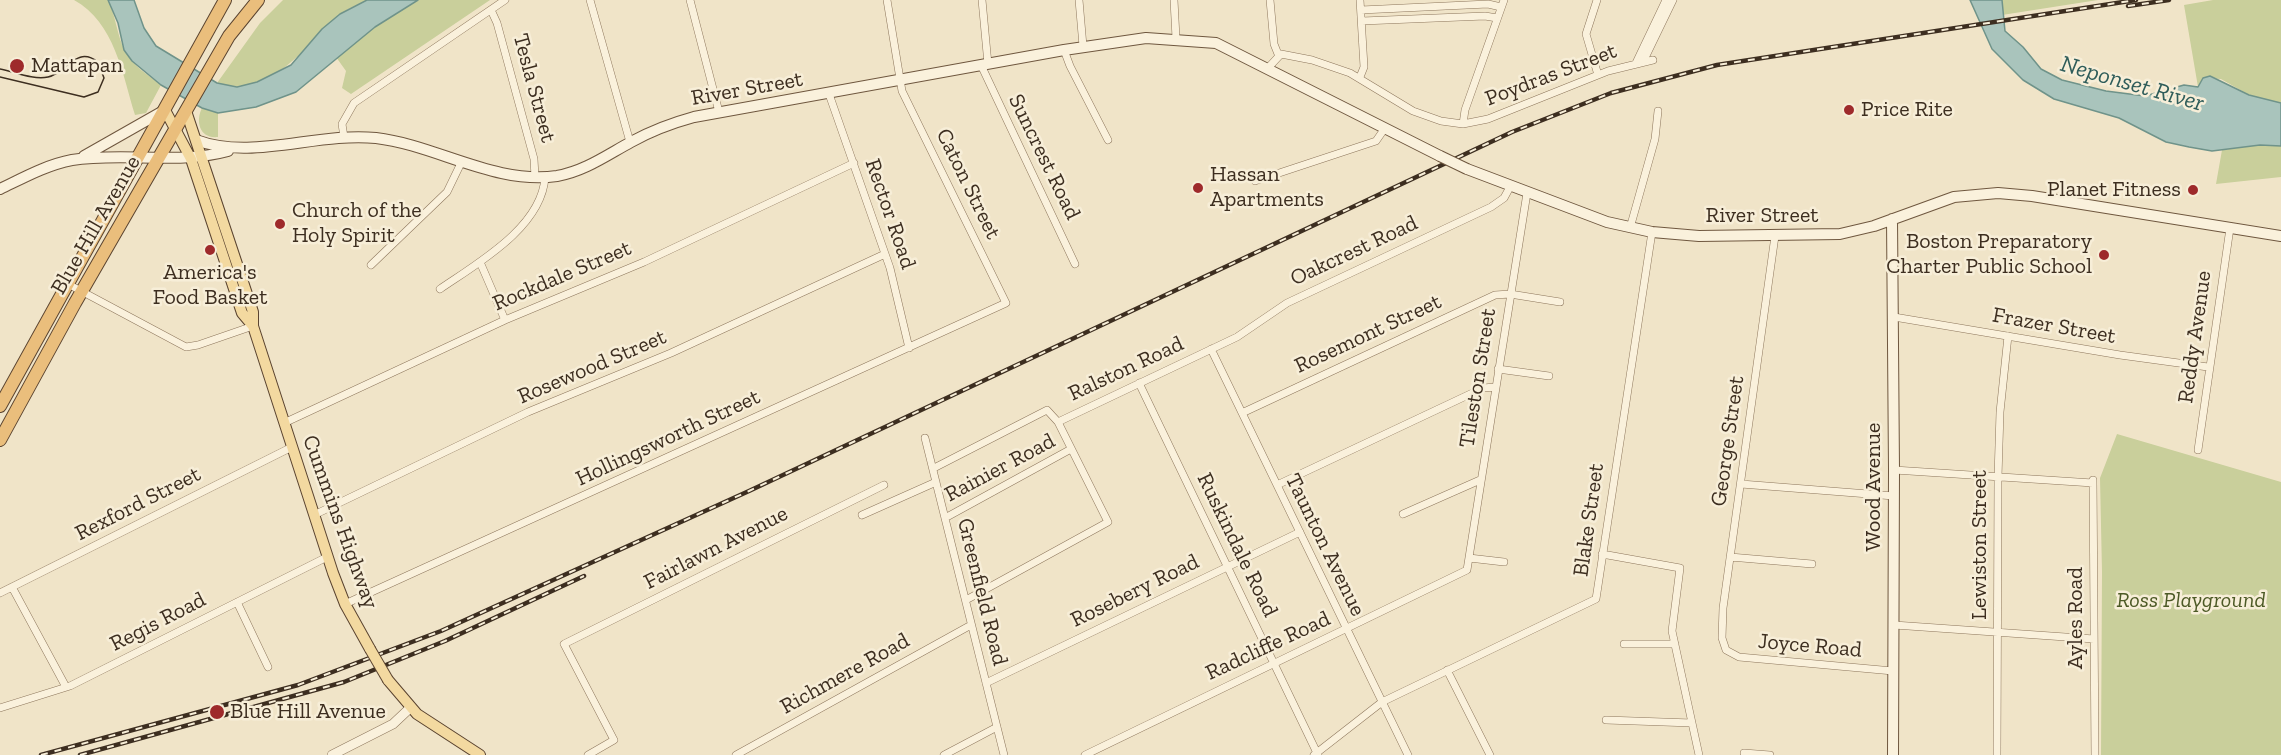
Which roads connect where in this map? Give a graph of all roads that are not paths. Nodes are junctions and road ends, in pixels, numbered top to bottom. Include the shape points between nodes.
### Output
1 (225, 0) edge
2 (258, 0) edge
3 (505, 0) edge
4 (590, 0) edge
5 (690, 0) edge
6 (887, 0) edge
7 (982, 0) edge
8 (1079, 0) edge
9 (1174, 0) edge
10 (1270, 0) edge
11 (1360, 0) edge
12 (1596, 0) edge
13 (1666, 0) edge
14 (1674, 0) edge
15 (1503, 4) edge
16 (491, 10) junction
17 (1361, 10) junction
18 (1497, 18) junction
19 (1362, 21) junction
20 (1176, 38) junction
21 (1083, 46) junction
22 (1064, 50) junction
23 (1278, 54) junction
24 (1653, 60) dead end
25 (1640, 63) junction
26 (984, 64) junction
27 (1268, 68) junction
28 (1598, 75) junction
29 (1360, 77) junction
30 (899, 80) junction
31 (829, 94) junction
32 (168, 106) junction
33 (186, 111) junction
34 (1658, 111) dead end
35 (719, 112) junction
36 (1463, 124) junction
37 (1386, 128) junction
38 (176, 129) junction
39 (344, 138) junction
40 (196, 140) junction
41 (1108, 140) dead end
42 (630, 142) junction
43 (240, 148) junction
44 (195, 156) junction
45 (159, 157) junction
46 (139, 158) junction
47 (73, 160) junction
48 (462, 160) junction
49 (854, 163) junction
50 (540, 177) junction
51 (1255, 182) dead end
52 (1510, 187) junction
53 (0, 189) edge
54 (1527, 193) junction
55 (1892, 219) junction
56 (1630, 228) junction
57 (2230, 228) junction
58 (1652, 232) junction
59 (1775, 236) junction
60 (2281, 236) edge
61 (885, 254) junction
62 (480, 262) junction
63 (1075, 264) dead end
64 (371, 265) dead end
65 (68, 284) junction
66 (440, 289) dead end
67 (82, 292) junction
68 (1510, 294) junction
69 (1560, 302) dead end
70 (1006, 303) joint
71 (1894, 317) junction
72 (505, 320) junction
73 (253, 326) junction
74 (2008, 336) junction
75 (909, 348) junction
76 (1211, 350) junction
77 (2208, 367) junction
78 (21, 368) junction
79 (1498, 369) junction
80 (1550, 376) dead end
81 (1139, 382) junction
82 (1495, 387) junction
83 (0, 395) edge
84 (0, 406) edge
85 (1242, 413) junction
86 (1058, 422) junction
87 (284, 423) junction
88 (3, 426) edge
89 (925, 438) dead end
90 (0, 440) edge
91 (292, 447) junction
92 (1071, 449) junction
93 (2198, 450) dead end
94 (934, 468) junction
95 (1894, 470) junction
96 (1998, 477) junction
97 (1480, 480) junction
98 (936, 482) junction
99 (1740, 484) junction
100 (884, 485) dead end
101 (1277, 485) junction
102 (1894, 496) junction
103 (1403, 513) dead end
104 (314, 515) junction
105 (862, 515) dead end
106 (945, 518) junction
107 (1300, 532) junction
108 (1602, 554) junction
109 (327, 556) junction
110 (1730, 557) junction
111 (1469, 558) junction
112 (1504, 562) dead end
113 (1812, 564) dead end
114 (1227, 567) junction
115 (1467, 570) joint
116 (12, 587) junction
117 (0, 593) edge
118 (966, 600) junction
119 (237, 602) junction
120 (345, 604) junction
121 (970, 625) junction
122 (1894, 625) junction
123 (1346, 629) junction
124 (1998, 632) junction
125 (2094, 639) junction
126 (1624, 644) dead end
127 (1675, 644) junction
128 (1726, 650) joint
129 (1274, 664) junction
130 (268, 666) dead end
131 (1447, 670) junction
132 (1893, 671) junction
133 (986, 683) junction
134 (66, 687) junction
135 (1382, 702) junction
136 (0, 708) edge
137 (410, 708) junction
138 (1606, 720) dead end
139 (1692, 723) junction
140 (997, 727) junction
141 (1744, 753) dead end
142 (1316, 754) edge
143 (332, 755) edge
144 (480, 755) edge
145 (588, 755) edge
146 (736, 755) edge
147 (944, 755) edge
148 (1004, 755) edge
149 (1084, 755) edge
150 (1408, 755) edge
151 (1490, 755) edge
152 (1699, 755) edge
153 (1770, 755) edge
154 (1893, 755) edge
155 (1997, 755) edge
156 (2095, 755) edge

1 - 32 highway, Blue Hill Avenue
2 - 33 highway, Blue Hill Avenue via 236,26
3 - 16 street
4 - 42 street
5 - 35 street
6 - 30 street, Caton Street
7 - 26 street, Suncrest Road
8 - 21 street
9 - 20 street
10 - 23 street
11 - 17 street
12 - 28 street via 1586,34
13 - 25 street
14 - 25 street
15 - 17 street
15 - 18 street
16 - 39 street via 354,103 342,124
16 - 50 street, Tesla Street
17 - 19 street
18 - 19 street
18 - 36 street
19 - 29 street via 1364,67
20 - 21 main road, River Street
20 - 27 main road, River Street via 1222,45
21 - 22 main road, River Street
22 - 26 main road, River Street
22 - 41 street
23 - 27 street
23 - 29 street via 1312,60
24 - 25 street, Poydras Street
25 - 28 street, Poydras Street
26 - 30 main road, River Street
26 - 63 street, Suncrest Road
27 - 37 main road, River Street
28 - 36 street, Poydras Street via 1488,119
29 - 36 street via 1413,111
30 - 31 main road, River Street
30 - 70 street, Caton Street
31 - 35 main road, River Street
31 - 49 street, Rector Road
32 - 38 main road, Cummins Highway
32 - 46 highway, Blue Hill Avenue
32 - 47 main road, River Street via 104,146
33 - 38 highway, Blue Hill Avenue
33 - 40 main road, Cummins Highway
34 - 56 street via 1655,139
35 - 42 main road, River Street via 671,124
37 - 51 street via 1376,141
37 - 52 main road, River Street, bridge
38 - 44 main road, Cummins Highway
38 - 45 highway, Blue Hill Avenue
39 - 43 main road, River Street
39 - 48 main road, River Street via 394,142
40 - 43 main road, River Street via 216,147
40 - 44 main road, Cummins Highway
42 - 50 main road, River Street via 586,168
43 - 44 main road, River Street
44 - 45 main road, River Street
44 - 73 main road, Cummins Highway via 242,313
45 - 46 main road, River Street
45 - 67 highway, Blue Hill Avenue
46 - 47 main road, River Street
46 - 65 highway, Blue Hill Avenue
47 - 53 main road, River Street
48 - 50 main road, River Street
48 - 64 street via 447,192
49 - 61 street, Rector Road
49 - 72 street, Rockdale Street via 652,258
50 - 62 street via 543,192 528,221
52 - 54 main road, River Street
52 - 76 street, Oakcrest Road via 1504,198 1491,207 1287,303
54 - 56 main road, River Street
54 - 68 street, Tileston Street
55 - 57 main road, River Street via 1943,200 1998,193
55 - 59 main road, River Street via 1840,234
55 - 71 main road, Wood Avenue
56 - 58 main road, River Street
57 - 60 main road, River Street
57 - 77 street, Reddy Avenue
58 - 59 main road, River Street
58 - 108 street, Blake Street
59 - 99 street, George Street
61 - 75 street, Rector Road
61 - 104 street, Rosewood Street via 671,353 528,412
62 - 66 street
62 - 72 street
65 - 67 street
65 - 78 highway, Blue Hill Avenue
67 - 73 street via 186,347
67 - 88 highway, Blue Hill Avenue
68 - 69 street
68 - 79 street, Tileston Street
68 - 85 street, Rosemont Street via 1491,296
70 - 75 street, Hollingsworth Street
71 - 74 street, Frazer Street
71 - 95 main road, Wood Avenue
72 - 87 street, Rockdale Street
73 - 87 main road, Cummins Highway
74 - 77 street, Frazer Street
74 - 96 street, Lewiston Street
75 - 120 street, Hollingsworth Street
76 - 81 street, Ralston Road
76 - 85 street, Taunton Avenue
77 - 93 street, Reddy Avenue
78 - 83 main road, Blue Hill Avenue
78 - 84 highway, Blue Hill Avenue
79 - 80 street
79 - 82 street, Tileston Street
81 - 86 street, Ralston Road
81 - 114 street, Ruskindale Road
82 - 97 street, Tileston Street
82 - 101 street via 1483,388
85 - 101 street, Taunton Avenue
86 - 92 street
86 - 94 street, Ralston Road via 1051,412 1042,410
87 - 91 main road, Cummins Highway
88 - 90 highway, Blue Hill Avenue
89 - 94 street, Greenfield Road
91 - 104 main road, Cummins Highway
91 - 116 street, Rexford Street
92 - 106 street, Rainier Road
92 - 118 street via 1107,522
94 - 98 street, Greenfield Road
95 - 96 street
95 - 102 main road, Wood Avenue
96 - 124 street, Lewiston Street
96 - 125 street, Ayles Road via 2093,482
97 - 103 street
97 - 111 street, Tileston Street
98 - 105 street
98 - 106 street, Greenfield Road
99 - 102 street
99 - 110 street, George Street
100 - 145 street, Fairlawn Avenue via 564,645 614,740
101 - 107 street, Taunton Avenue
102 - 122 main road, Wood Avenue
104 - 109 main road, Cummins Highway
106 - 118 street, Greenfield Road
107 - 114 street, Rosebery Road
107 - 123 street, Taunton Avenue
108 - 127 street via 1680,568 1672,631
108 - 131 street, Blake Street via 1596,599
109 - 119 street, Regis Road
109 - 120 main road, Cummins Highway
110 - 113 street
110 - 128 street, George Street via 1723,609 1722,638
111 - 112 street
111 - 115 street, Tileston Street
114 - 129 street, Ruskindale Road
114 - 133 street, Rosebery Road
115 - 123 street, Radcliffe Road
116 - 117 street, Rexford Street
116 - 134 street
118 - 121 street, Greenfield Road
119 - 130 street
119 - 134 street, Regis Road
120 - 137 main road, Cummins Highway, bridge via 388,680
121 - 133 street, Greenfield Road
121 - 146 street, Richmere Road
122 - 124 street
122 - 132 main road, Wood Avenue
123 - 129 street, Radcliffe Road
123 - 135 street, Taunton Avenue
124 - 125 street
124 - 155 street, Lewiston Street
125 - 156 street, Ayles Road
126 - 127 street
127 - 139 street
128 - 132 street, Joyce Road via 1739,657 1762,660
129 - 142 street, Ruskindale Road
129 - 149 street, Radcliffe Road
131 - 135 street, Blake Street
131 - 151 street
132 - 154 main road, Wood Avenue
133 - 140 street, Greenfield Road
134 - 136 street, Regis Road
135 - 142 street, Blake Street
135 - 150 street, Taunton Avenue
137 - 143 street via 393,724
137 - 144 main road, Cummins Highway
138 - 139 street
139 - 152 street
140 - 147 street
140 - 148 street, Greenfield Road
141 - 153 street

